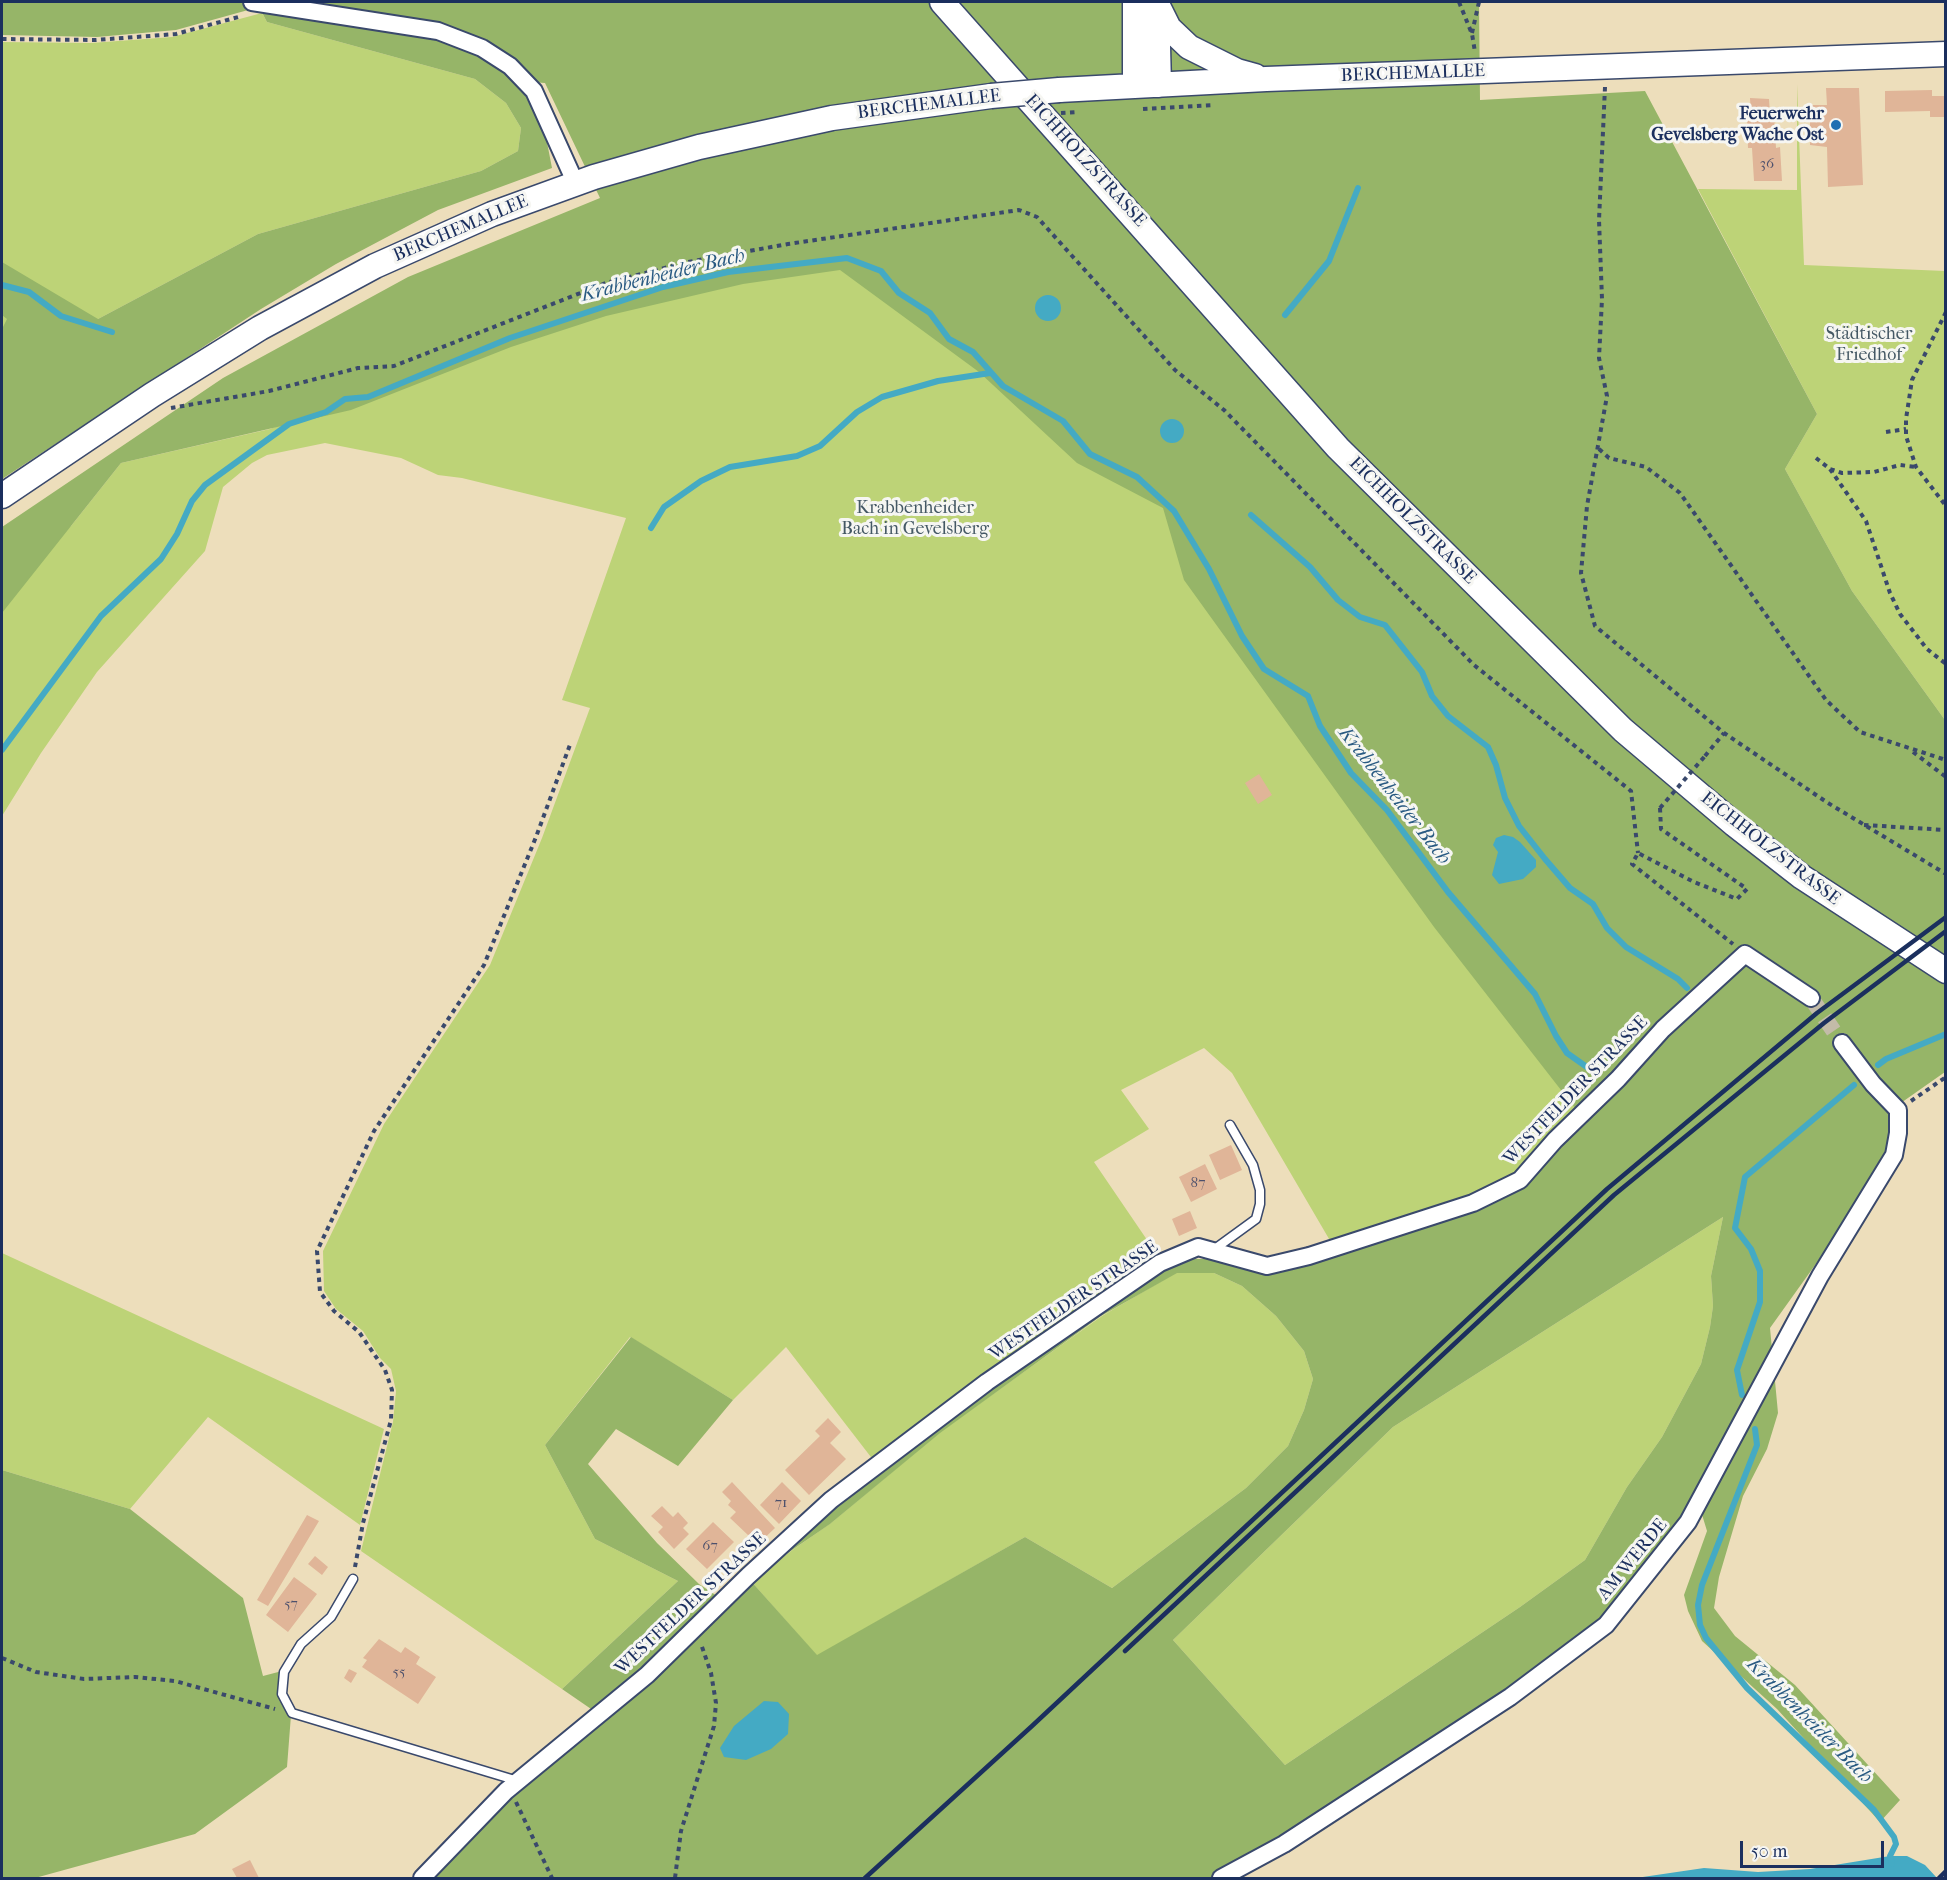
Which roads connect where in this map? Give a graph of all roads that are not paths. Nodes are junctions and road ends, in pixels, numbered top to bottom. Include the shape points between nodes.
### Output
1 (252, 2) edge
2 (942, 2) edge
3 (1149, 2) edge
4 (1946, 54) edge
5 (1266, 79) junction
6 (1159, 85) junction
7 (1135, 86) junction
8 (576, 184) junction
9 (2, 496) edge
10 (1946, 971) edge
11 (1811, 998) tunnel mouth
12 (1842, 1043) tunnel mouth
13 (1230, 1125) dead end
14 (1212, 1251) junction
15 (353, 1579) road end
16 (514, 1784) junction
17 (422, 1878) edge
18 (1221, 1878) edge

1 - 8 street via 438,31 482,48 510,66 534,91
2 - 10 street, EICHHOLZSTRASSE via 1338,448 1623,730 1802,877
3 - 5 street via 1189,47 1237,71
3 - 6 street
3 - 7 street
4 - 5 street, BERCHEMALLEE
5 - 6 street, BERCHEMALLEE
6 - 7 street, BERCHEMALLEE
7 - 8 street, BERCHEMALLEE, bridge via 991,96 772,129 646,161
8 - 9 street, BERCHEMALLEE via 438,237 322,293 206,360
11 - 14 street, WESTFELDER STRASSE via 1745,954 1663,1029 1520,1180 1473,1203 1310,1256 1267,1266
12 - 18 street, AM WERDE via 1898,1110 1894,1155 1820,1276 1688,1522 1606,1625 1510,1697 1284,1844
13 - 14 lane via 1253,1165 1260,1204 1256,1219
14 - 16 street, WESTFELDER STRASSE via 1198,1247 1160,1263 987,1382 831,1500 647,1675
15 - 16 lane via 331,1617 301,1644 284,1672 282,1694 292,1713
16 - 17 street, WESTFELDER STRASSE

